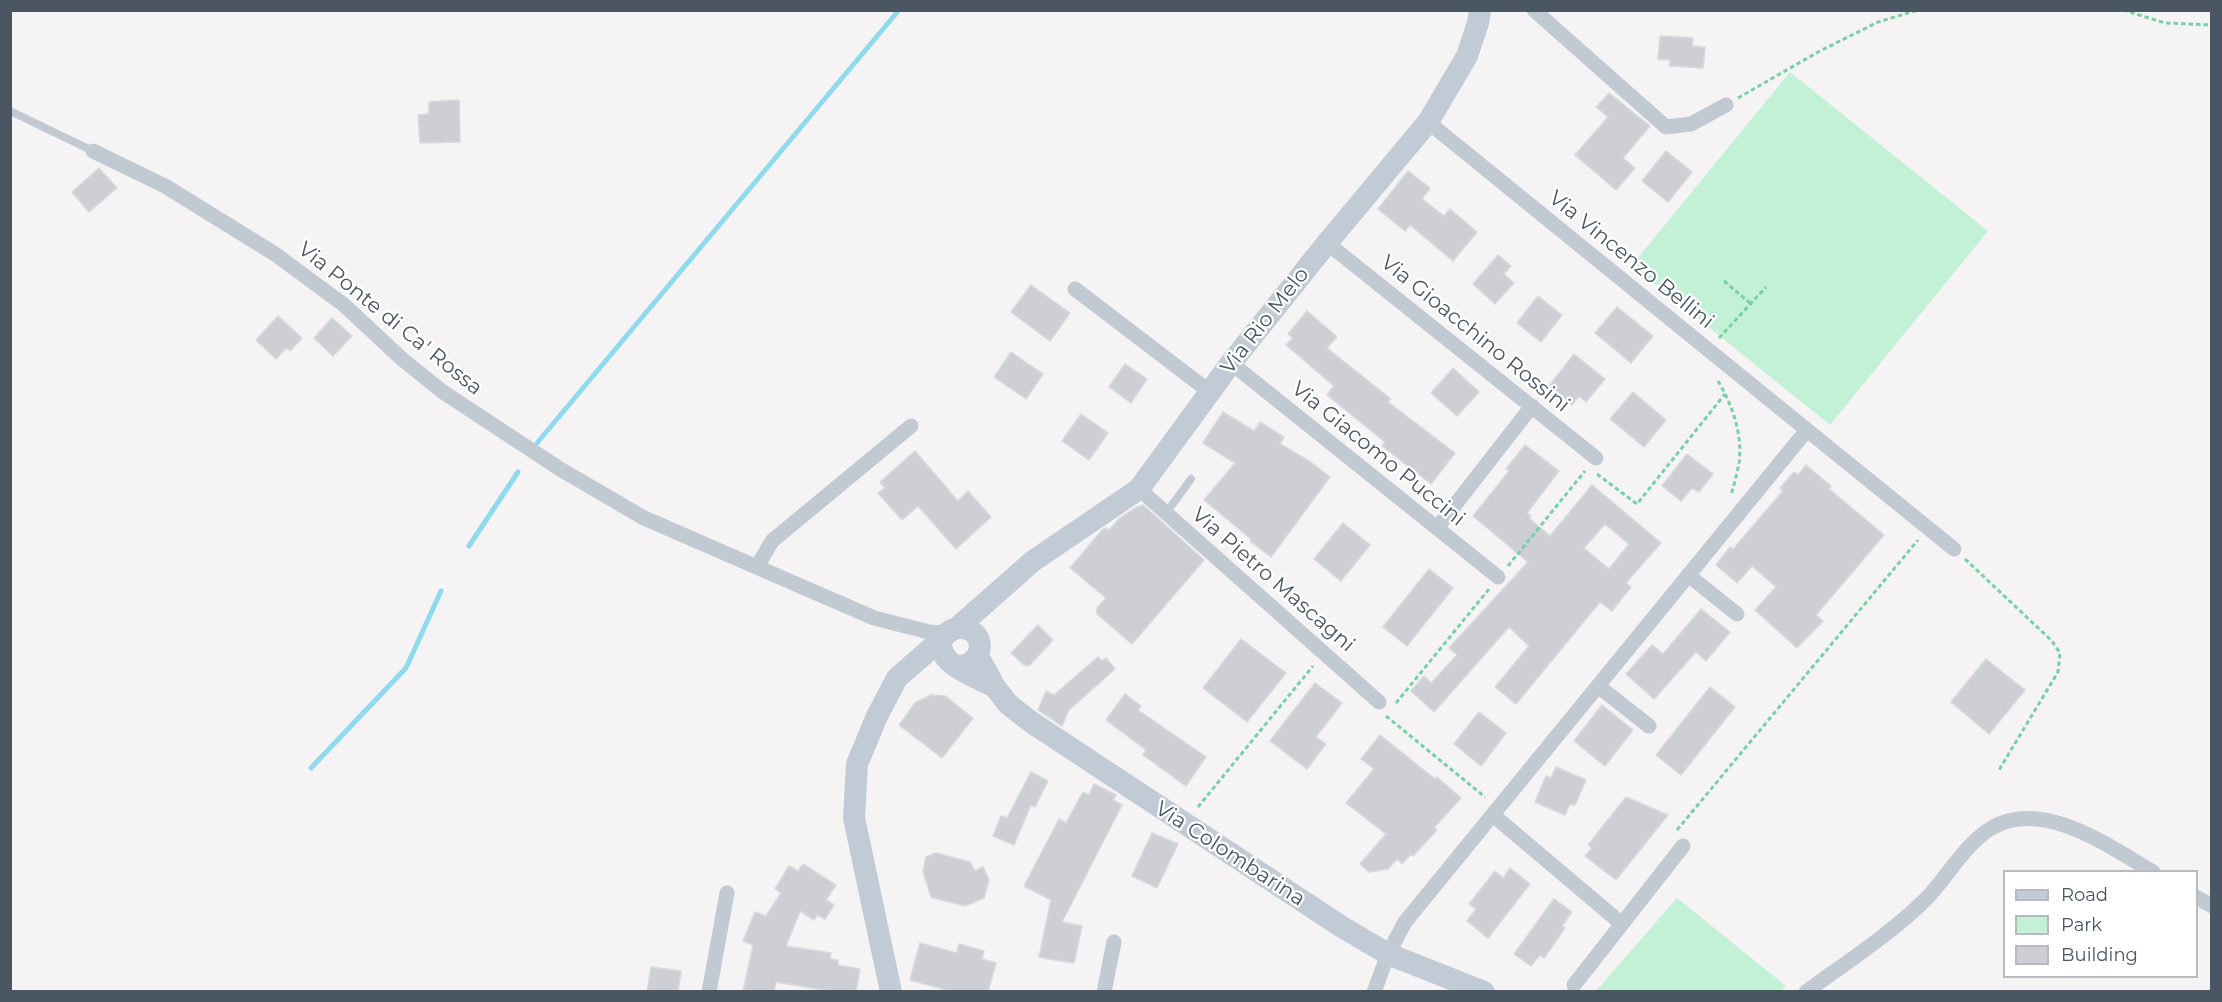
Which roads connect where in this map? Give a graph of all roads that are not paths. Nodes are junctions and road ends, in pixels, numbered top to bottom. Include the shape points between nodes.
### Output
1 (1480, 10) edge
2 (1534, 10) edge
3 (1726, 105) road end
4 (10, 111) edge
5 (1428, 123) junction
6 (93, 152) joint
7 (1327, 243) junction
8 (1075, 289) dead end
9 (1231, 363) junction
10 (1210, 392) junction
11 (1532, 406) junction
12 (911, 426) dead end
13 (1807, 430) junction
14 (1596, 458) dead end
15 (1191, 479) dead end
16 (1139, 489) junction
17 (1166, 513) junction
18 (1437, 528) junction
19 (1954, 549) road end
20 (757, 567) junction
21 (1688, 575) junction
22 (1498, 577) dead end
23 (1001, 589) junction
24 (1737, 614) dead end
25 (949, 633) junction
26 (979, 650) junction
27 (955, 665) junction
28 (897, 678) junction
29 (1598, 686) junction
30 (995, 687) junction
31 (1379, 702) road end
32 (1649, 726) dead end
33 (1495, 811) junction
34 (1683, 846) road end
35 (2150, 870) edge
36 (727, 893) dead end
37 (2198, 898) edge
38 (2211, 906) edge
39 (1622, 924) junction
40 (1114, 942) dead end
41 (1388, 954) junction
42 (1574, 985) dead end
43 (709, 992) edge
44 (891, 992) edge
45 (1104, 992) edge
46 (1374, 992) edge
47 (1484, 992) edge
48 (1806, 992) edge

1 - 5 street, Via Rio Melo via 1467,56
2 - 3 street via 1666,127 1691,124
4 - 6 lane
5 - 7 street, Via Rio Melo
5 - 13 street, Via Vincenzo Bellini
6 - 20 street, Via Ponte di Ca' Rossa via 165,186 275,254 345,305 443,392 560,469 644,518
7 - 9 street, Via Rio Melo
7 - 11 street, Via Gioacchino Rossini
8 - 10 street
9 - 10 street, Via Rio Melo
9 - 18 street, Via Giacomo Puccini
10 - 16 street, Via Rio Melo
11 - 14 street, Via Gioacchino Rossini
11 - 18 street
12 - 20 street via 772,541
13 - 19 street, Via Vincenzo Bellini
13 - 21 street
15 - 17 lane
16 - 17 street, Via Pietro Mascagni
16 - 23 street, Via Rio Melo via 1033,561
17 - 31 street, Via Pietro Mascagni
18 - 22 street, Via Giacomo Puccini
20 - 25 street, Via Ponte di Ca' Rossa via 874,618
21 - 24 street
21 - 29 street
23 - 25 street, Via Rio Melo
23 - 26 street, Via Rio Melo
25 - 26 street via 963,628 974,633
25 - 27 street via 941,650 947,661
25 - 28 street, Via Rio Melo
26 - 27 street via 969,664
26 - 30 street, Via Colombarina
27 - 28 street
27 - 30 street, Via Colombarina
28 - 44 street via 857,764 854,818
29 - 32 street
29 - 33 street
30 - 41 street, Via Colombarina via 1008,704 1031,722
33 - 39 street
33 - 41 street via 1405,922
34 - 39 street
35 - 48 street via 2095,837 2064,825 2035,818 2011,821 1990,829 1969,848 1897,927
36 - 43 street
37 - 38 street
39 - 42 street
40 - 45 street
41 - 46 street
41 - 47 street, Via Colombarina

